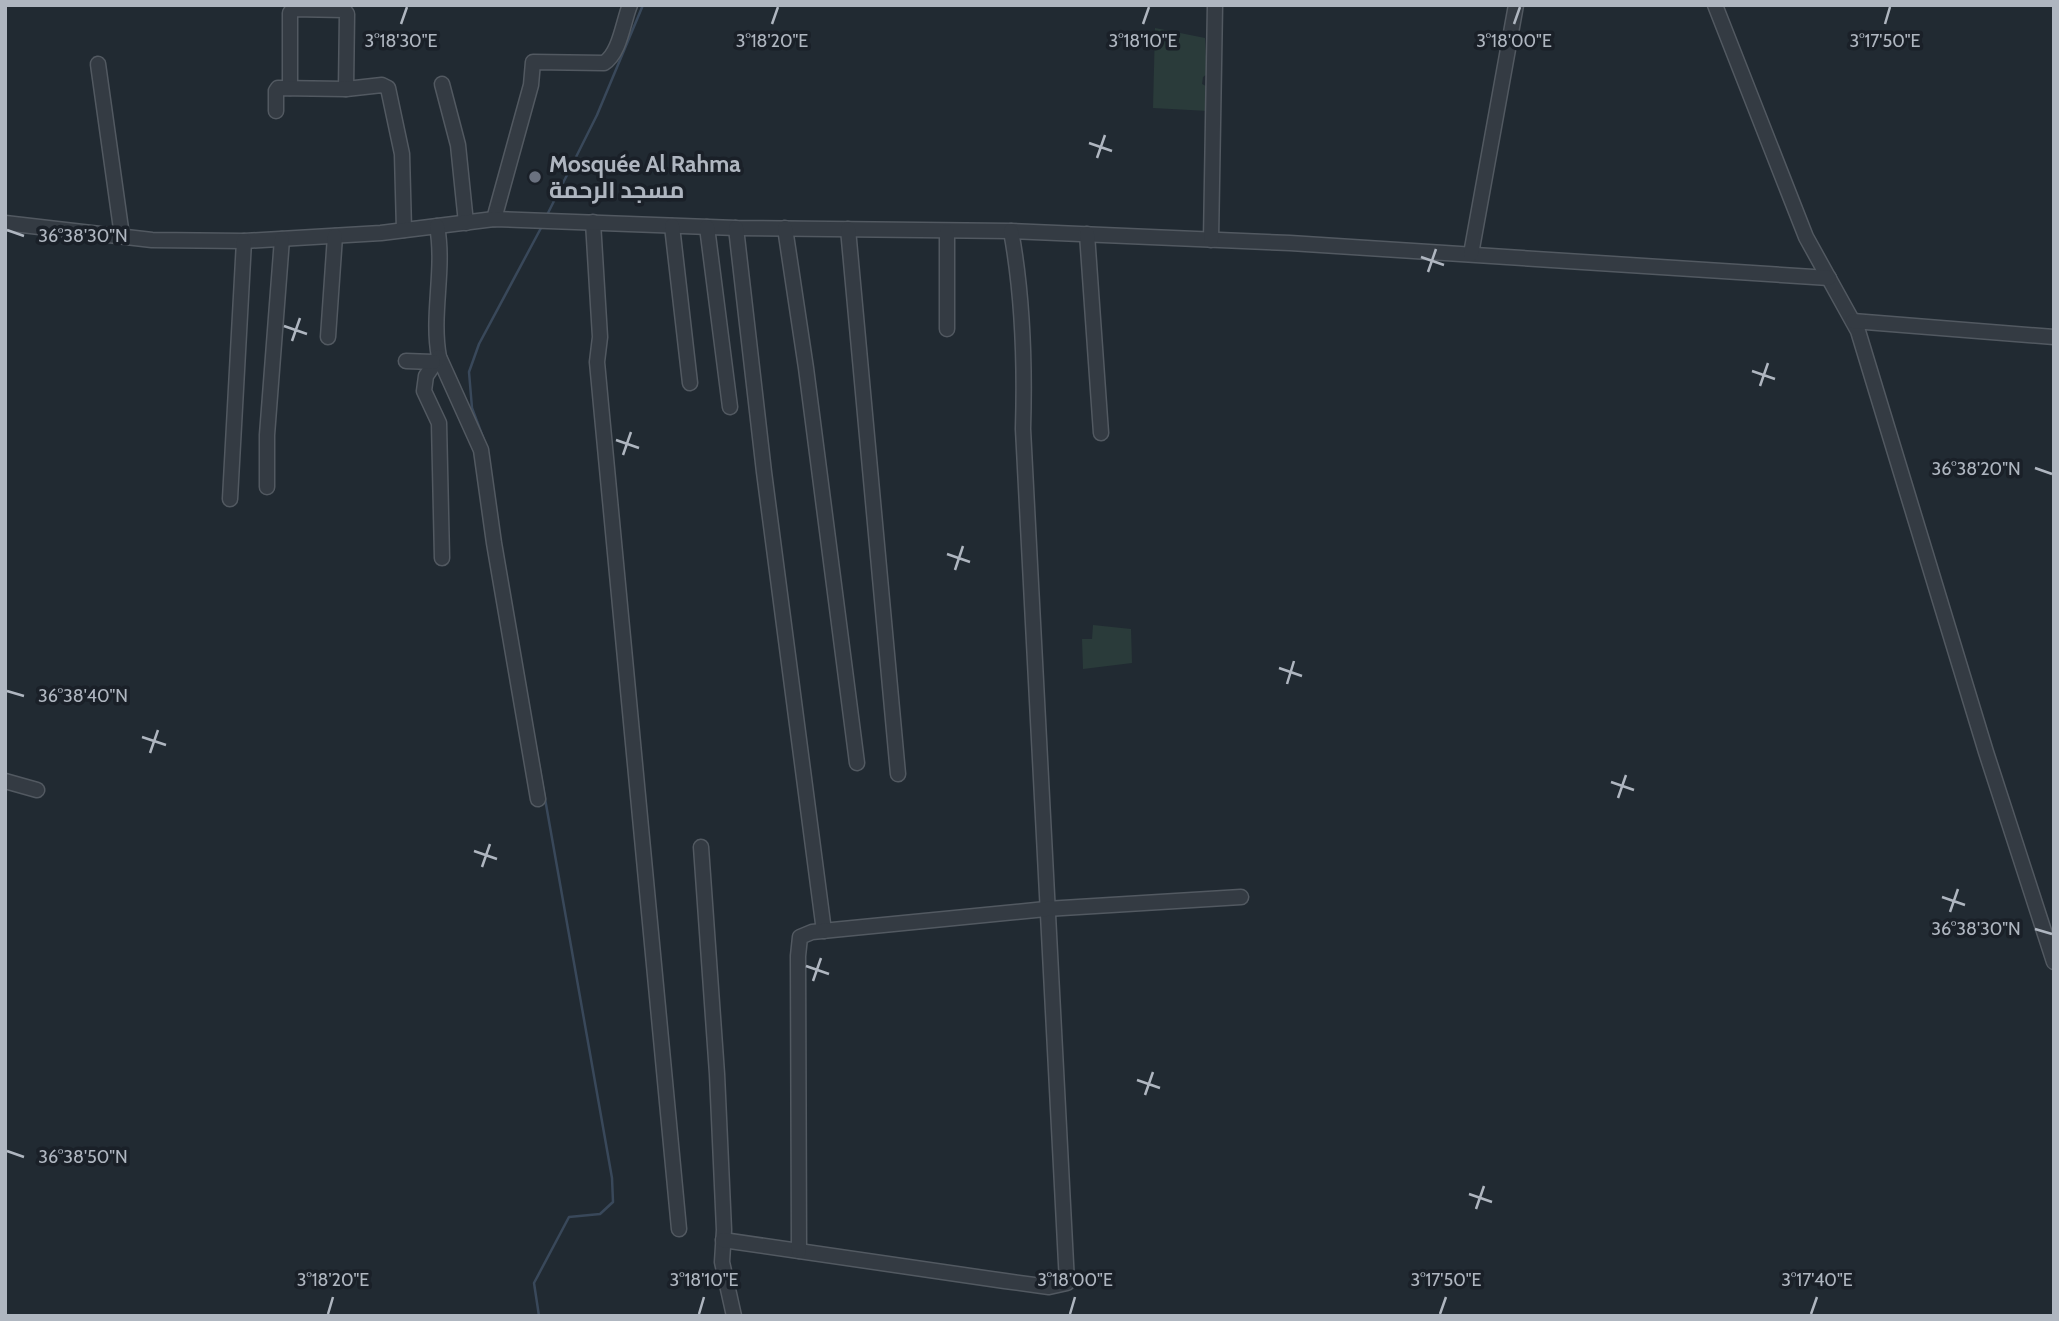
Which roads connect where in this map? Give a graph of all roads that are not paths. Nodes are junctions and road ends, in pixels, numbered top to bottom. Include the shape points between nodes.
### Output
1 (1215, 5) edge
2 (1715, 5) edge
3 (1518, 7) edge
4 (628, 8) edge
5 (98, 64) dead end
6 (442, 84) dead end
7 (290, 88) junction
8 (345, 89) junction
9 (275, 111) dead end
10 (494, 219) junction
11 (593, 222) junction
12 (5, 223) edge
13 (466, 223) junction
14 (438, 226) junction
15 (672, 226) junction
16 (708, 227) junction
17 (736, 228) junction
18 (785, 228) junction
19 (848, 229) junction
20 (404, 230) junction
21 (1011, 231) junction
22 (947, 232) junction
23 (1087, 234) junction
24 (122, 236) junction
25 (335, 236) junction
26 (282, 239) junction
27 (1211, 240) junction
28 (244, 241) junction
29 (1471, 254) junction
30 (1829, 278) junction
31 (1853, 321) junction
32 (947, 329) dead end
33 (327, 337) dead end
34 (2054, 337) edge
35 (436, 360) junction
36 (405, 361) dead end
37 (690, 383) dead end
38 (730, 407) dead end
39 (1101, 433) dead end
40 (267, 486) dead end
41 (230, 499) dead end
42 (442, 558) dead end
43 (857, 763) dead end
44 (898, 774) dead end
45 (5, 780) edge
46 (37, 790) dead end
47 (538, 799) dead end
48 (701, 847) dead end
49 (1241, 897) dead end
50 (1046, 909) junction
51 (824, 931) junction
52 (2054, 962) edge
53 (679, 1229) dead end
54 (723, 1240) junction
55 (799, 1251) junction
56 (734, 1316) edge

1 - 27 street
2 - 30 street via 1806,237
3 - 29 street
4 - 10 street via 610,60 533,62 531,85
5 - 24 street
6 - 13 street via 458,145
7 - 8 street
7 - 8 street via 293,9 346,13
7 - 9 street via 275,91
8 - 20 street via 388,88 402,154
10 - 11 street
10 - 13 street
11 - 15 street
11 - 53 street via 600,337 597,362
12 - 24 street
13 - 14 street
14 - 20 street
14 - 35 street via 442,249
15 - 16 street
15 - 37 street
16 - 17 street
16 - 38 street
17 - 18 street
17 - 51 street
18 - 19 street
18 - 43 street
19 - 22 street
19 - 44 street
20 - 25 street
21 - 22 street
21 - 23 street
21 - 50 street via 1025,374 1024,443
22 - 32 street
23 - 27 street
23 - 39 street
24 - 28 street
25 - 26 street
25 - 33 street
26 - 28 street
26 - 40 street
27 - 29 street
28 - 41 street
29 - 30 street
30 - 31 street
31 - 34 street
31 - 52 street
35 - 36 street
35 - 42 street via 426,376 424,391 439,423
35 - 47 street via 481,450
45 - 46 street
48 - 54 street
49 - 50 street
50 - 51 street
50 - 55 street via 1067,1283 1049,1287
51 - 55 street via 800,937 798,956
54 - 55 street
54 - 56 street via 722,1262

